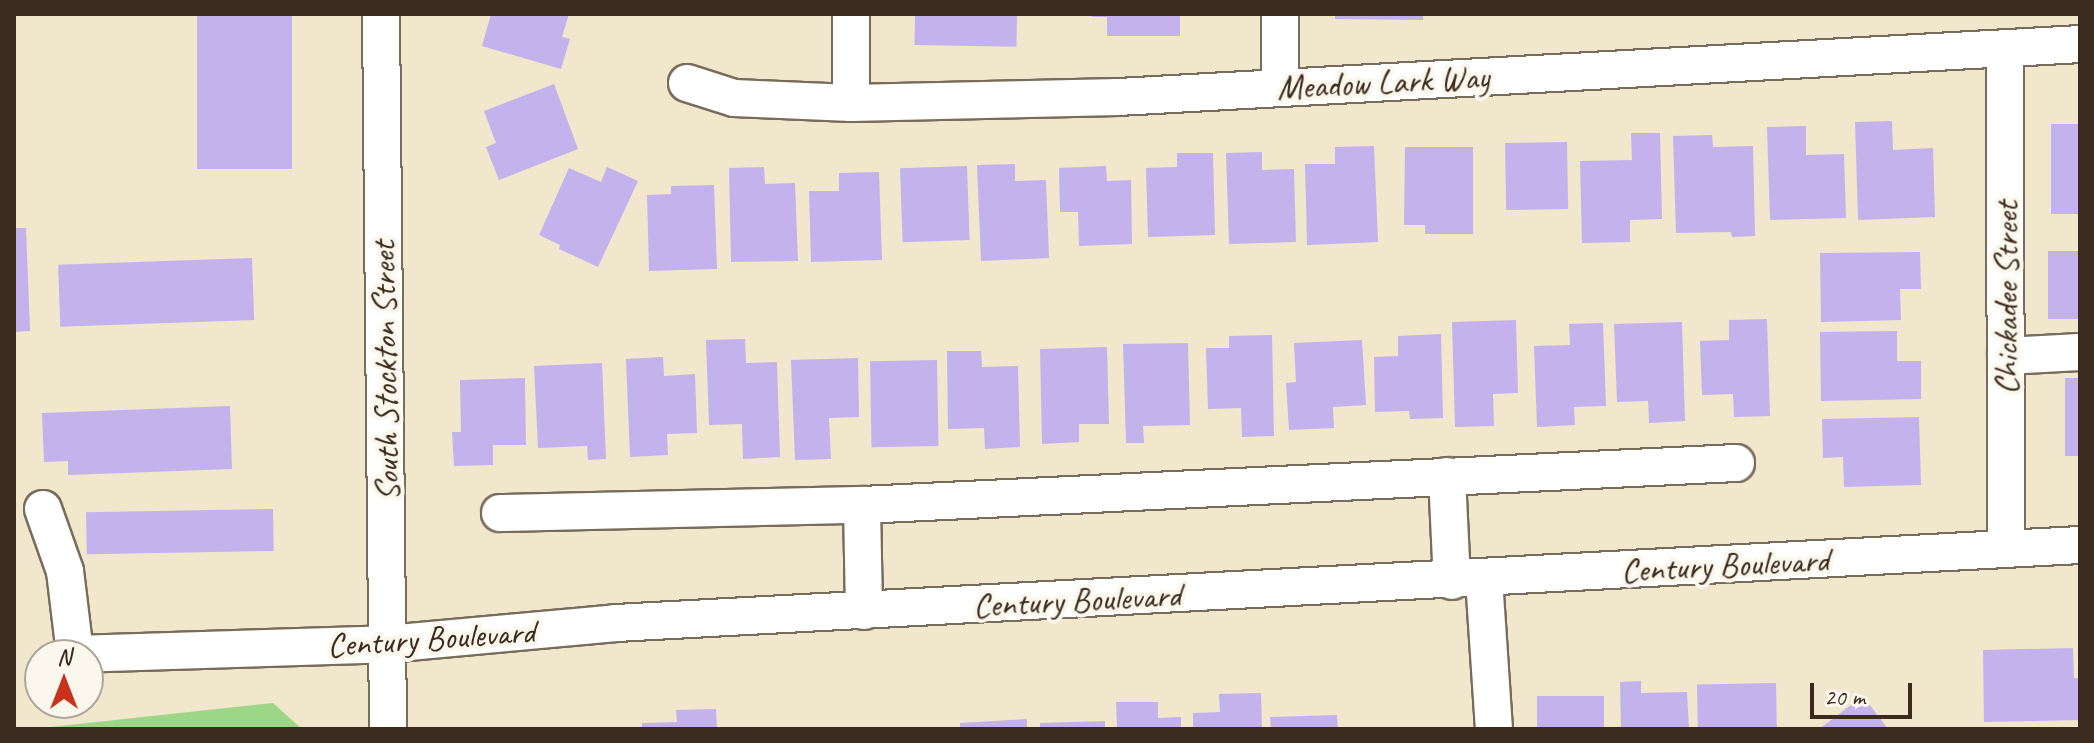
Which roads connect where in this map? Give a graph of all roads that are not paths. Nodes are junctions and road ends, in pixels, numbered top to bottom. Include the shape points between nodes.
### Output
1 (381, 14) edge
2 (851, 14) edge
3 (1280, 14) edge
4 (2080, 44) edge
5 (2005, 48) junction
6 (687, 83) dead end
7 (1280, 88) junction
8 (851, 103) junction
9 (2080, 352) edge
10 (2006, 356) junction
11 (1736, 463) dead end
12 (1447, 476) junction
13 (862, 505) junction
14 (43, 509) dead end
15 (500, 513) dead end
16 (2080, 545) edge
17 (2006, 548) junction
18 (1468, 580) junction
19 (864, 611) junction
20 (73, 639) edge
21 (387, 644) junction
22 (104, 653) edge
23 (388, 729) edge
24 (1494, 729) edge

1 - 21 street, South Stockton Street
2 - 8 street
3 - 7 street
4 - 5 street, Meadow Lark Way
5 - 7 street, Meadow Lark Way
5 - 10 street, Chickadee Street
6 - 8 street, Meadow Lark Way via 734,98
7 - 8 street, Meadow Lark Way
9 - 10 street
10 - 17 street, Chickadee Street
11 - 12 street
12 - 13 street
12 - 18 street
13 - 15 street
13 - 19 street
14 - 20 street via 65,571
16 - 17 street, Century Boulevard
17 - 18 street, Century Boulevard
18 - 19 street, Century Boulevard
18 - 24 street
19 - 21 street, Century Boulevard via 616,623
21 - 22 street, Century Boulevard
21 - 23 street, South Stockton Street

